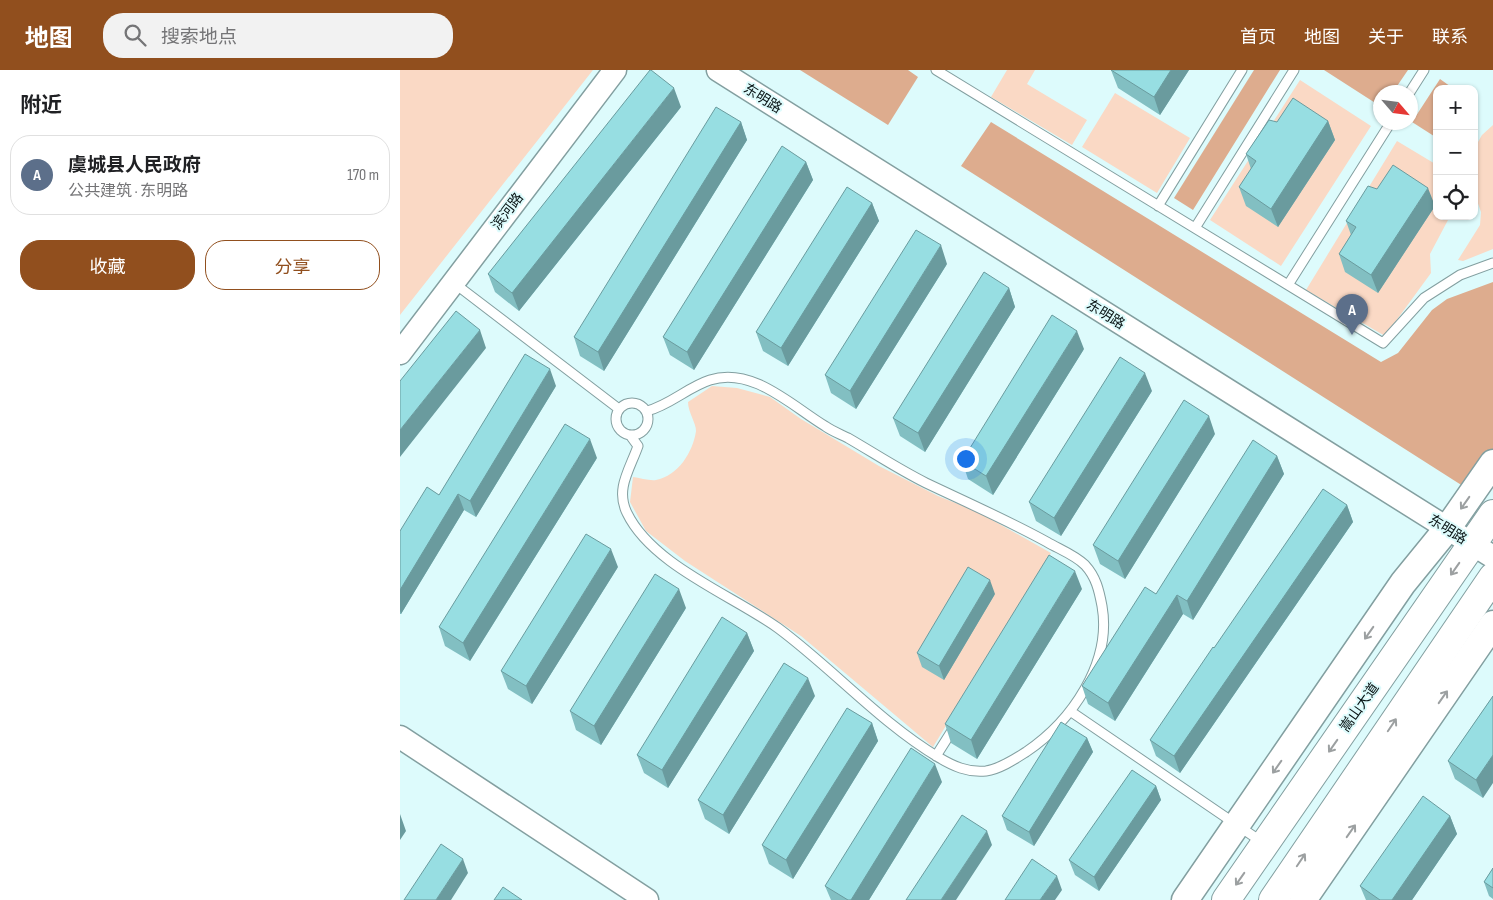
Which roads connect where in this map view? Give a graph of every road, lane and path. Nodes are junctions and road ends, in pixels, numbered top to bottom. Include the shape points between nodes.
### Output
1 (615, 70) edge
2 (718, 70) edge
3 (936, 70) edge
4 (1242, 70) edge
5 (1294, 70) edge
6 (1424, 70) edge
7 (1414, 85) edge
8 (1386, 130) edge
9 (1158, 206) junction
10 (1194, 228) junction
11 (1493, 263) edge
12 (453, 282) junction
13 (1288, 285) junction
14 (400, 353) edge
15 (618, 409) junction
16 (647, 411) junction
17 (630, 435) junction
18 (1493, 463) edge
19 (1493, 514) edge
20 (1447, 529) junction
21 (1483, 551) edge
22 (1493, 577) edge
23 (1493, 624) edge
24 (1070, 711) junction
25 (961, 715) edge
26 (400, 736) edge
27 (936, 756) junction
28 (1236, 825) junction
29 (1264, 844) junction
30 (647, 900) edge
31 (1185, 900) edge
32 (1226, 900) edge
33 (1273, 900) edge
34 (1303, 900) edge

1 - 12 street, 滨河路
2 - 20 street, 东明路
3 - 9 lane
4 - 9 lane
5 - 10 lane
6 - 7 lane
8 - 13 lane
9 - 10 lane
10 - 13 lane
11 - 13 lane via 1460,275 1424,298 1383,343
12 - 14 street, 滨河路
12 - 15 lane
15 - 16 lane via 625,403 634,402
15 - 17 lane via 615,417 617,426
16 - 17 lane via 649,420 646,428 639,434
16 - 24 lane via 659,408 712,379 738,378 767,388 903,472 995,515 1059,554 1084,564 1098,584 1103,638 1093,672
17 - 27 lane via 638,446 621,490 626,511 650,546 778,628
18 -> 20 main road
19 - 21 main road, 嵩山大道
20 - 21 street, 东明路
20 -> 28 main road via 1403,583
21 -> 29 main road, 嵩山大道
33 -> 22 main road
34 -> 23 main road
24 - 27 lane via 1041,742 1012,762 987,771 961,770
24 - 28 lane
25 - 27 lane
26 - 30 street
28 - 29 lane
28 - 31 main road
29 -> 32 main road, 嵩山大道

